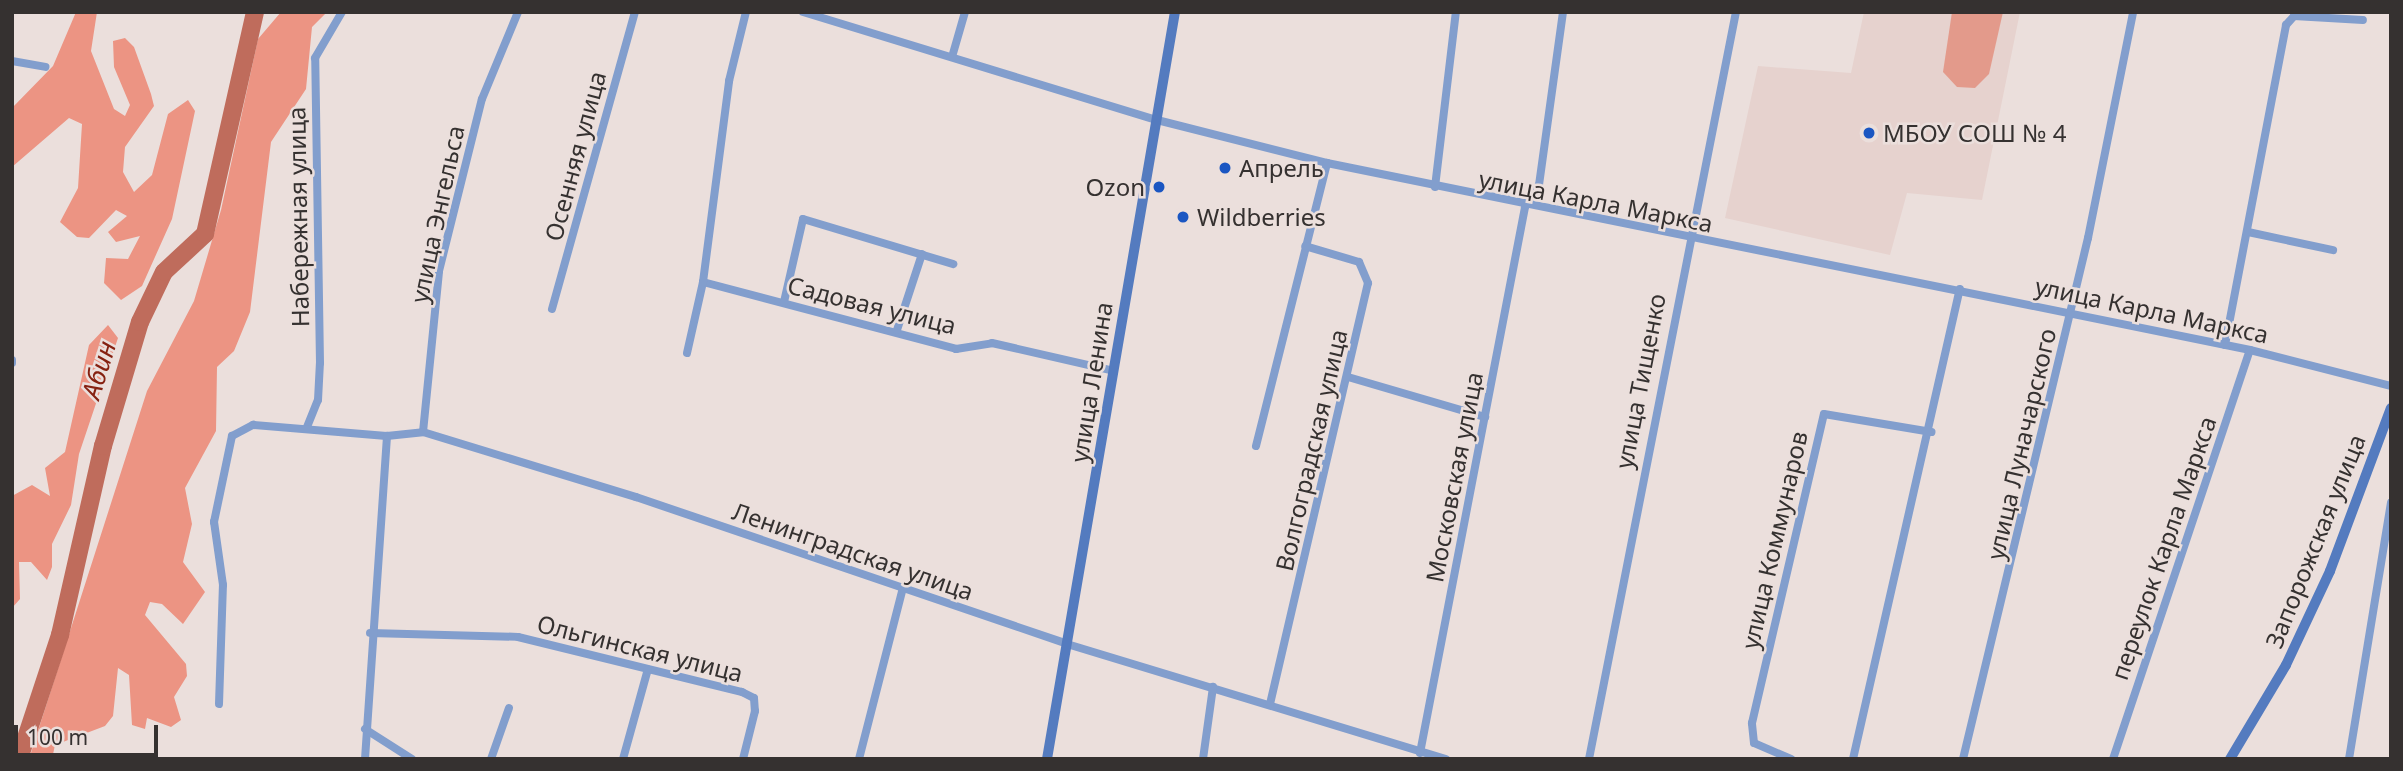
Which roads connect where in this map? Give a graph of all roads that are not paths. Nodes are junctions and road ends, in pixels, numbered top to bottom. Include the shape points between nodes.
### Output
1 (342, 12) edge
2 (519, 12) edge
3 (635, 12) edge
4 (746, 12) edge
5 (803, 12) edge
6 (965, 12) edge
7 (1175, 12) edge
8 (1456, 12) edge
9 (1563, 12) edge
10 (1736, 12) edge
11 (2133, 12) edge
12 (2363, 20) dead end
13 (952, 57) junction
14 (12, 61) edge
15 (45, 67) dead end
16 (1157, 120) junction
17 (1327, 163) junction
18 (1435, 187) junction
19 (1525, 207) junction
20 (2248, 232) junction
21 (1687, 239) junction
22 (1305, 246) junction
23 (2333, 250) dead end
24 (922, 254) junction
25 (953, 264) dead end
26 (703, 282) junction
27 (1960, 289) junction
28 (784, 302) junction
29 (552, 309) dead end
30 (2071, 312) junction
31 (897, 330) junction
32 (2225, 345) junction
33 (2250, 350) junction
34 (687, 353) dead end
35 (1114, 371) junction
36 (1348, 377) junction
37 (2391, 386) edge
38 (2391, 408) edge
39 (1485, 417) junction
40 (307, 428) junction
41 (423, 432) junction
42 (1931, 432) junction
43 (387, 436) junction
44 (1256, 446) dead end
45 (2391, 502) edge
46 (903, 588) junction
47 (370, 633) junction
48 (1067, 645) junction
49 (648, 669) junction
50 (1213, 687) junction
51 (219, 704) dead end
52 (1270, 704) junction
53 (509, 708) dead end
54 (365, 729) junction
55 (1420, 754) junction
56 (365, 759) edge
57 (412, 759) edge
58 (491, 759) edge
59 (623, 759) edge
60 (743, 759) edge
61 (859, 759) edge
62 (1048, 759) edge
63 (1203, 759) edge
64 (1446, 759) edge
65 (1589, 759) edge
66 (1791, 759) edge
67 (1853, 759) edge
68 (1963, 759) edge
69 (2112, 759) edge
70 (2230, 759) edge
71 (2349, 759) edge

1 - 40 street, Набережная улица via 315,58 320,363 318,400
2 - 41 street, улица Энгельса via 482,99 439,271
3 - 29 street, Осенняя улица
4 - 26 street via 729,81
5 - 13 street, улица Карла Маркса
6 - 13 street
7 - 16 main road, улица Ленина
8 - 18 street
9 - 19 street, Московская улица via 1539,185
10 - 21 street, улица Тищенко
11 - 30 street, улица Луначарского
12 - 20 street via 2294,16 2286,25
13 - 16 street, улица Карла Маркса
14 - 15 street
16 - 17 street, улица Карла Маркса
16 - 35 main road, улица Ленина
17 - 18 street, улица Карла Маркса
17 - 22 street
18 - 19 street, улица Карла Маркса
19 - 21 street, улица Карла Маркса
19 - 39 street, Московская улица
20 - 23 street
20 - 32 street
21 - 27 street, улица Карла Маркса
21 - 65 street, улица Тищенко
22 - 36 street, Волгоградская улица via 1366,270
22 - 44 street
24 - 25 street
24 - 28 street via 803,219
24 - 31 street
26 - 28 street, Садовая улица
26 - 34 street
27 - 30 street, улица Карла Маркса
27 - 42 street
28 - 31 street, Садовая улица
30 - 32 street, улица Карла Маркса
30 - 68 street, улица Луначарского
31 - 35 street, Садовая улица via 956,349 992,343
32 - 33 street, улица Карла Маркса
33 - 37 street, улица Карла Маркса
33 - 69 street, переулок Карла Маркса
35 - 48 main road, улица Ленина
36 - 39 street
36 - 52 street, Волгоградская улица
38 - 70 main road, Запорожская улица via 2330,571 2286,665
39 - 55 street, Московская улица
40 - 43 street, Ленинградская улица
40 - 51 street, Ленинградская улица via 240,426 226,449 214,522 223,585
41 - 43 street, Ленинградская улица
41 - 46 street, Ленинградская улица
42 - 66 street, улица Коммунаров via 1824,414 1752,723 1754,743
42 - 67 street
43 - 47 street
45 - 71 street
46 - 48 street, Ленинградская улица
46 - 61 street
47 - 49 street, Ольгинская улица via 518,637
47 - 54 street
48 - 50 street, Ленинградская улица
48 - 62 main road, улица Ленина
49 - 59 street
49 - 60 street, Ольгинская улица via 754,698
50 - 52 street, Ленинградская улица
50 - 63 street
52 - 55 street, Ленинградская улица
53 - 58 street
54 - 56 street
54 - 57 street
55 - 64 street, Ленинградская улица

